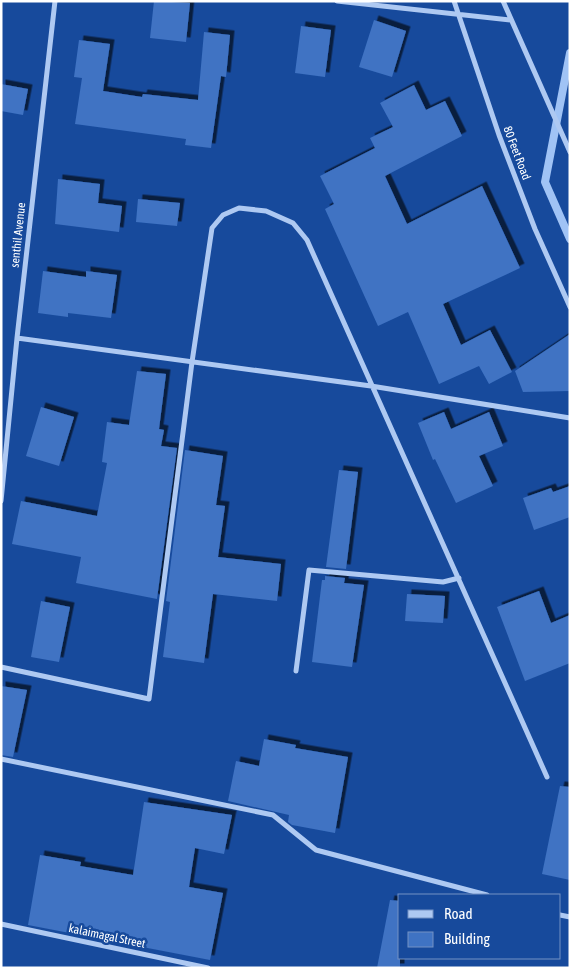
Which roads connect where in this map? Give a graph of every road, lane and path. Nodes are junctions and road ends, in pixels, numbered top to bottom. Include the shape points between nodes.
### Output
1 (55, 1) edge
2 (337, 1) edge
3 (454, 1) edge
4 (503, 1) edge
5 (460, 14) junction
6 (511, 20) junction
7 (570, 152) edge
8 (570, 307) edge
9 (17, 338) junction
10 (192, 362) junction
11 (372, 386) junction
12 (570, 418) edge
13 (1, 501) edge
14 (458, 578) junction
15 (1, 666) edge
16 (296, 671) dead end
17 (1, 759) edge
18 (547, 777) dead end
19 (483, 894) edge
20 (1, 924) edge
21 (208, 968) edge

1 - 9 street, senthil Avenue
2 - 5 street
3 - 5 street, 80 Feet Road
4 - 6 street
5 - 6 street
5 - 8 street, 80 Feet Road via 499,135 535,229
6 - 7 street
9 - 10 street
9 - 13 street, senthil Avenue
10 - 11 street
10 - 11 street via 212,228 223,215 239,208 266,211 293,223 306,240
10 - 15 street via 149,699
11 - 12 street
11 - 14 street
14 - 16 street via 443,582 309,570
14 - 18 street
17 - 19 street via 273,815 316,850
20 - 21 street, kalaimagal Street

